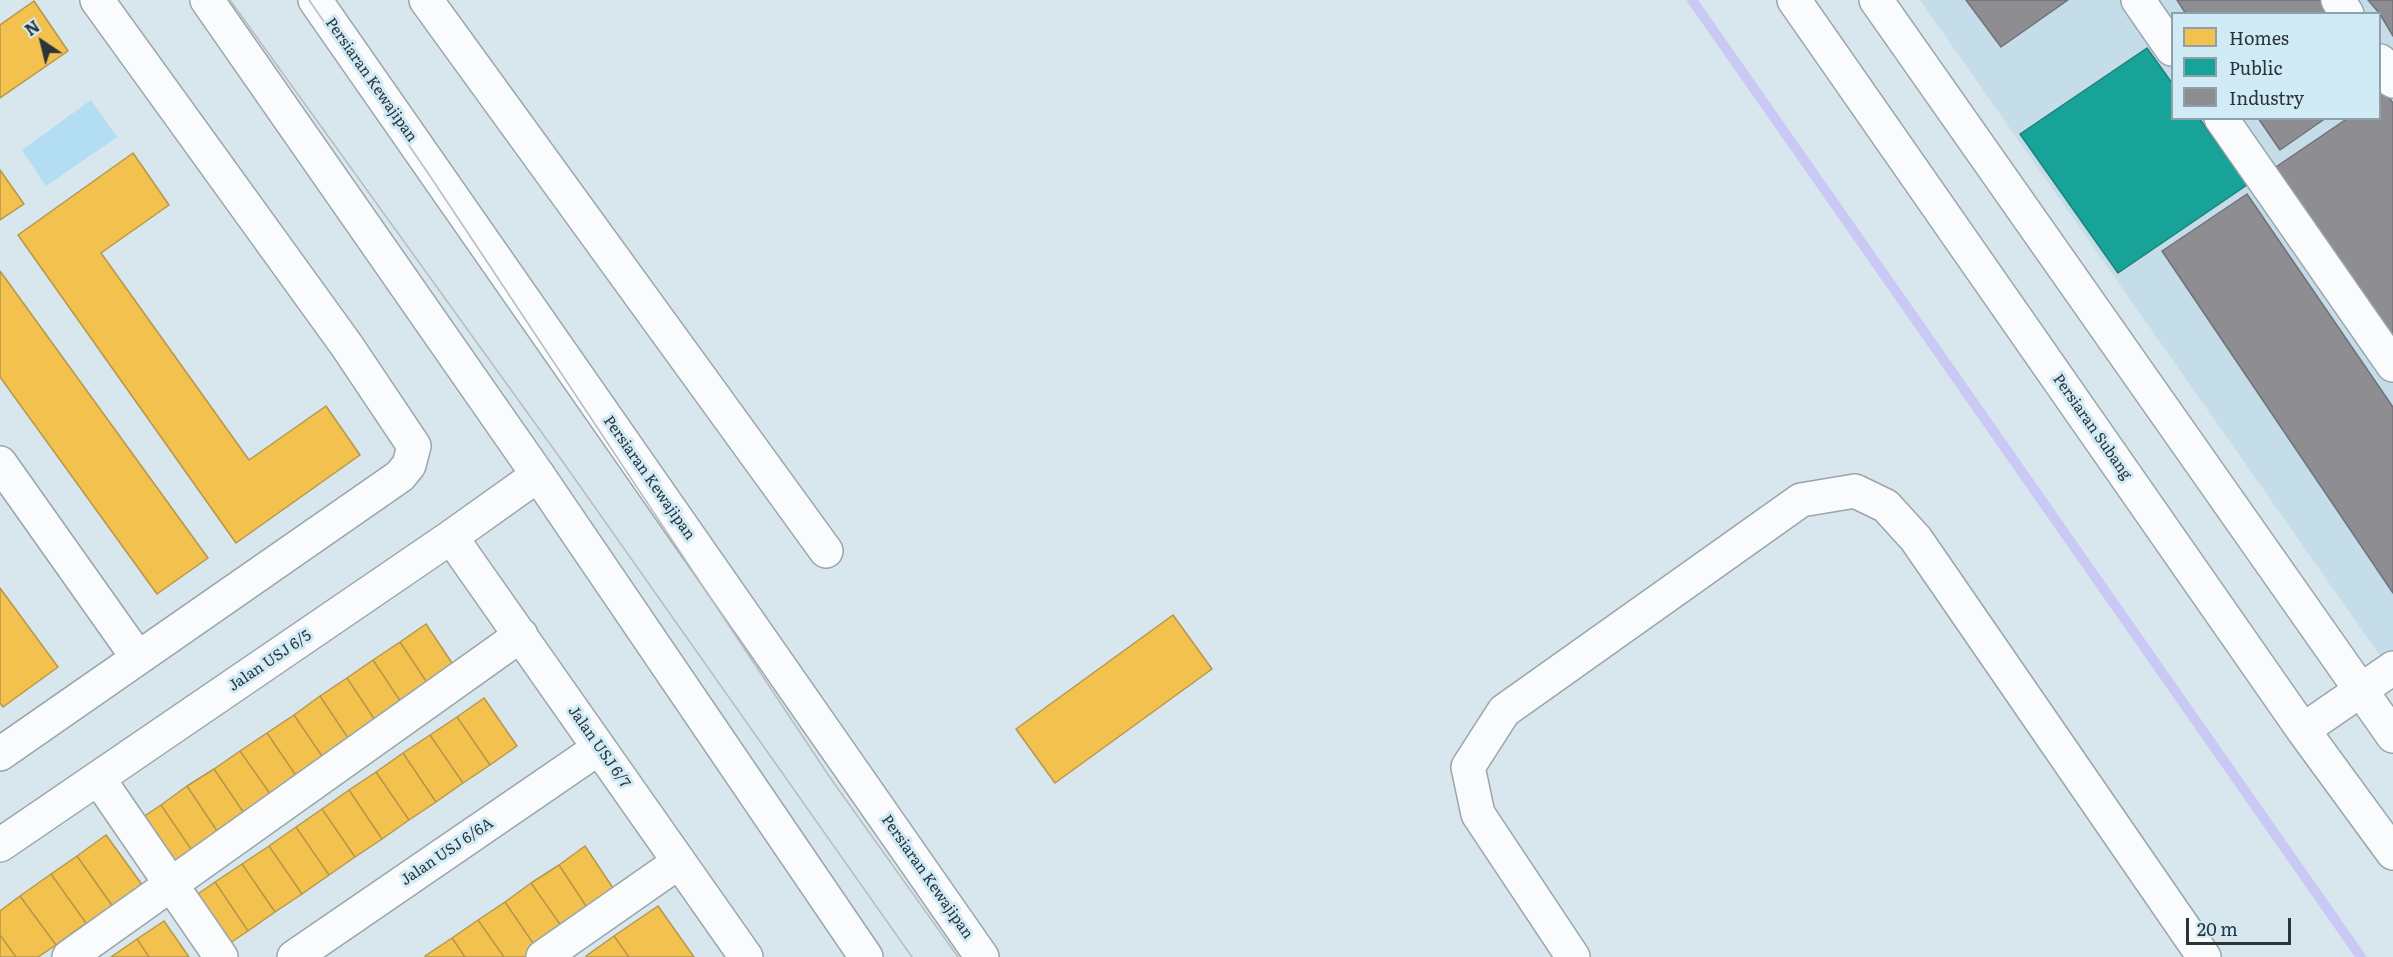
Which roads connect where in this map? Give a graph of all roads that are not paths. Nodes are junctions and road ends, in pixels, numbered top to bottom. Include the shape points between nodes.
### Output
1 (97, 0) edge
2 (207, 0) edge
3 (315, 0) edge
4 (426, 0) edge
5 (1794, 0) edge
6 (1876, 0) edge
7 (2138, 0) edge
8 (2171, 48) edge
9 (2381, 64) edge
10 (2393, 81) edge
11 (2222, 120) edge
12 (2393, 365) edge
13 (0, 463) edge
14 (538, 475) junction
15 (451, 537) junction
16 (826, 551) dead end
17 (521, 635) junction
18 (138, 658) junction
19 (2393, 668) edge
20 (2362, 690) junction
21 (2303, 730) junction
22 (2393, 736) edge
23 (599, 748) junction
24 (0, 754) edge
25 (98, 778) junction
26 (0, 844) edge
27 (2393, 853) edge
28 (679, 862) junction
29 (172, 885) junction
30 (69, 957) edge
31 (221, 957) edge
32 (294, 957) edge
33 (543, 957) edge
34 (746, 957) edge
35 (866, 957) edge
36 (982, 957) edge
37 (1573, 957) edge
38 (2204, 957) edge

1 - 18 street via 347,346 414,446 409,465 400,476
2 - 14 street
3 - 36 street, Persiaran Kewajipan
4 - 16 street
5 - 21 street, Persiaran Subang
6 - 20 street
7 - 8 street
9 - 10 street
11 - 12 street
13 - 18 street
14 - 15 street, Jalan USJ 6/5
14 - 35 street
15 - 17 street, Jalan USJ 6/7
15 - 25 street, Jalan USJ 6/5
17 - 23 street, Jalan USJ 6/7
17 - 29 street
18 - 24 street
19 - 20 street
20 - 21 street
20 - 22 street
21 - 27 street, Persiaran Subang
23 - 28 street, Jalan USJ 6/7
23 - 32 street, Jalan USJ 6/6A
25 - 26 street, Jalan USJ 6/5
25 - 29 street
28 - 33 street
28 - 34 street, Jalan USJ 6/7
29 - 30 street
29 - 31 street
37 - 38 street via 1479,814 1468,767 1504,711 1801,500 1855,491 1886,506 1916,539

